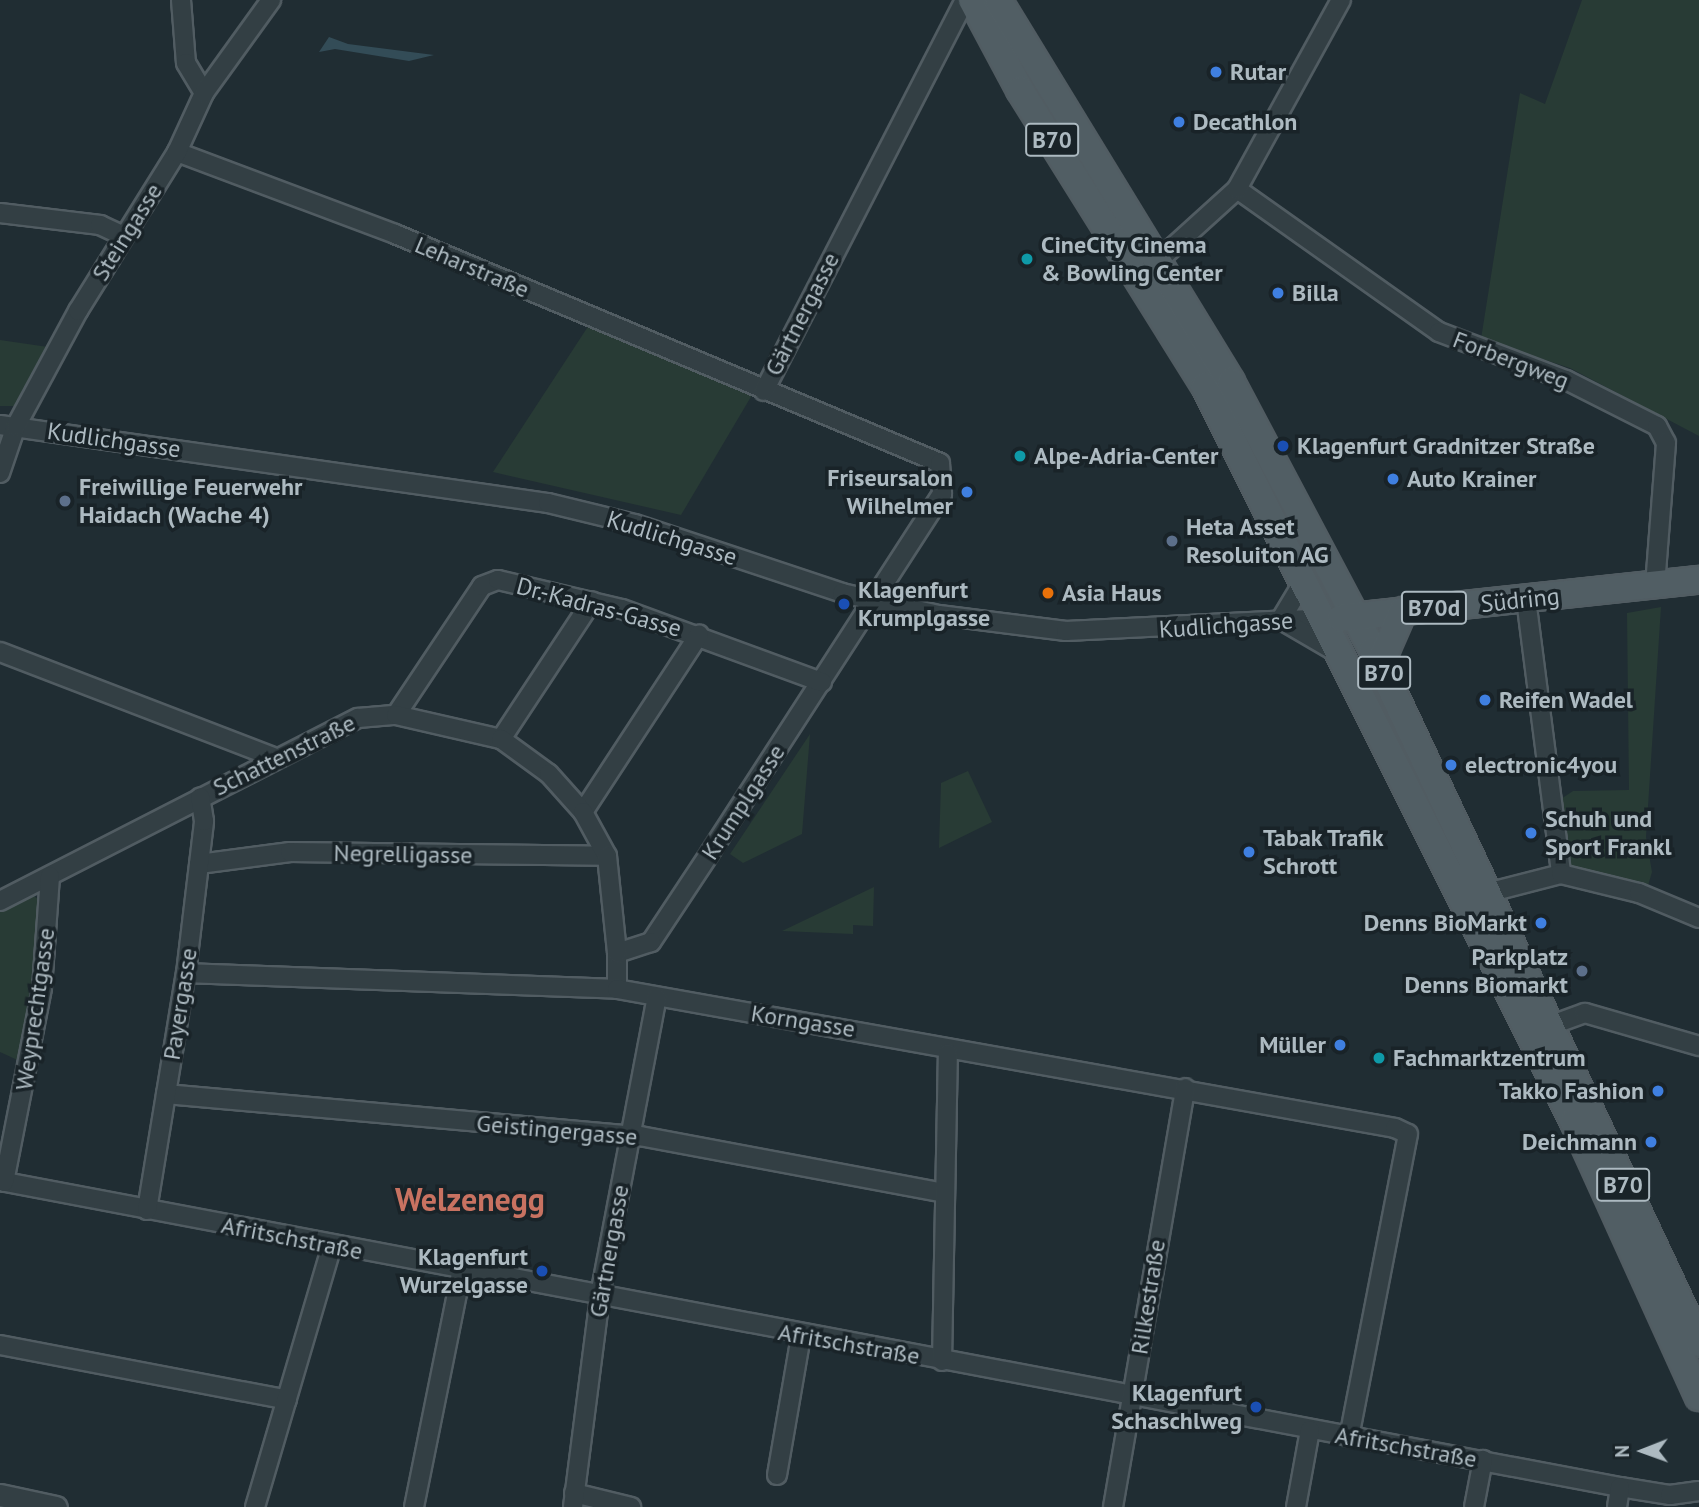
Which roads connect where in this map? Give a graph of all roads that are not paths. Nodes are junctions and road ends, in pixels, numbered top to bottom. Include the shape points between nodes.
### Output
1 (181, 0) edge
2 (271, 0) edge
3 (965, 0) edge
4 (972, 0) edge
5 (998, 0) edge
6 (1340, 0) edge
7 (204, 93) junction
8 (177, 152) junction
9 (1237, 189) junction
10 (0, 213) edge
11 (124, 236) junction
12 (1149, 269) junction
13 (764, 391) junction
14 (8, 426) edge
15 (0, 473) edge
16 (1336, 580) junction
17 (1699, 580) edge
18 (1304, 581) junction
19 (1655, 587) junction
20 (1526, 599) junction
21 (592, 601) junction
22 (872, 601) junction
23 (1398, 611) junction
24 (1341, 618) junction
25 (1282, 621) junction
26 (699, 635) junction
27 (0, 652) edge
28 (1341, 655) junction
29 (1380, 664) junction
30 (822, 682) junction
31 (396, 715) junction
32 (501, 739) junction
33 (276, 758) junction
34 (200, 797) junction
35 (583, 812) junction
36 (607, 856) junction
37 (199, 864) junction
38 (1561, 874) junction
39 (50, 876) junction
40 (1479, 895) junction
41 (0, 901) edge
42 (1699, 918) edge
43 (617, 953) junction
44 (186, 972) junction
45 (617, 989) junction
46 (657, 997) junction
47 (1517, 1008) junction
48 (1549, 1026) junction
49 (1699, 1046) edge
50 (948, 1053) junction
51 (1185, 1088) junction
52 (166, 1094) junction
53 (629, 1137) junction
54 (2, 1182) edge
55 (944, 1192) junction
56 (147, 1210) junction
57 (332, 1246) junction
58 (461, 1270) junction
59 (600, 1295) junction
60 (800, 1336) junction
61 (1699, 1343) edge
62 (0, 1345) edge
63 (942, 1361) junction
64 (1132, 1397) junction
65 (1699, 1397) edge
66 (287, 1400) junction
67 (1310, 1430) junction
68 (1349, 1437) junction
69 (1483, 1460) junction
70 (778, 1475) dead end
71 (1620, 1487) junction
72 (1699, 1491) edge
73 (11, 1500) edge
74 (574, 1500) edge
75 (56, 1507) edge
76 (255, 1507) edge
77 (414, 1507) edge
78 (631, 1507) edge
79 (1113, 1507) edge
80 (1296, 1507) edge
81 (1474, 1507) edge
82 (1617, 1507) edge

1 - 7 street via 186,63
2 - 7 street, Steingasse
3 - 13 street, Gärtnergasse
4 - 12 main road, B70 via 1020,90
5 - 12 main road, B70
6 - 9 street
7 - 8 street, Steingasse
8 - 11 street, Steingasse
8 - 13 street, Leharstraße via 395,234
9 - 12 street
9 - 19 street, Forbergweg via 1439,332 1566,380 1657,426 1666,443
10 - 11 street via 100,225
11 - 14 street, Steingasse
12 - 16 main road, B70
12 - 18 main road, B70
13 - 22 street, Gärtnergasse via 940,463 942,494
14 - 15 street, Steingasse
14 - 22 street, Kudlichgasse via 548,503 635,524
16 - 23 main road
16 - 24 main road
16 - 29 main road, B70
17 - 19 main road, Südring / B70d
18 - 25 street
18 - 28 main road, B70
19 - 20 main road, Südring / B70d
20 - 23 main road, Südring / B70d
20 - 38 street
21 - 26 street, Dr.-Kadras-Gasse
21 - 31 street, Dr.-Kadras-Gasse via 499,580 482,586
21 - 32 street
22 - 25 street, Kudlichgasse via 1066,631
22 - 30 street, Krumplgasse
23 - 24 main road, Südring / B70d
23 - 29 main road
24 - 25 street, Kudlichgasse
24 - 28 main road
25 - 28 street
26 - 30 street, Dr.-Kadras-Gasse
26 - 35 street
27 - 33 street
28 - 40 main road, B70
29 - 40 main road, B70
30 - 43 street, Krumplgasse via 651,942
31 - 32 street, Schattenstraße
31 - 33 street, Schattenstraße via 358,718
32 - 35 street, Schattenstraße via 549,774
33 - 34 street, Schattenstraße
34 - 37 street, Payergasse
34 - 39 street, Schattenstraße
35 - 36 street, Schattenstraße
36 - 37 street, Negrelligasse via 290,852
36 - 43 street, Schattenstraße
37 - 44 street, Payergasse
38 - 40 street
38 - 42 street via 1639,893
39 - 41 street, Schattenstraße
39 - 54 street, Weyprechtgasse via 42,988
40 - 47 main road, B70
40 - 48 main road, B70
43 - 45 street
44 - 45 street, Korngasse
44 - 52 street, Payergasse
45 - 46 street, Korngasse
46 - 50 street, Korngasse via 896,1037
46 - 53 street, Gärtnergasse
47 - 48 street
47 - 65 main road, B70
48 - 49 street via 1585,1013
48 - 61 main road, B70
50 - 51 street, Korngasse via 958,1046
50 - 55 street
51 - 64 street, Rilkestraße
51 - 68 street, Korngasse via 1408,1134
52 - 53 street, Geistingergasse
52 - 56 street, Payergasse
53 - 55 street, Geistingergasse
53 - 59 street, Gärtnergasse
54 - 56 street, Afritschstraße
55 - 63 street
56 - 57 street, Afritschstraße
57 - 58 street, Afritschstraße
57 - 66 street
58 - 59 street, Afritschstraße
58 - 77 street
59 - 60 street, Afritschstraße
59 - 74 street, Gärtnergasse
60 - 63 street, Afritschstraße
60 - 70 street
62 - 66 street
63 - 64 street, Afritschstraße
64 - 67 street, Afritschstraße
64 - 79 street, Rilkestraße
66 - 76 street
67 - 68 street, Afritschstraße
67 - 80 street
68 - 69 street, Afritschstraße
69 - 71 street, Afritschstraße
69 - 81 street
71 - 72 street, Afritschstraße via 1670,1495
71 - 82 street
73 - 75 street
74 - 78 street

